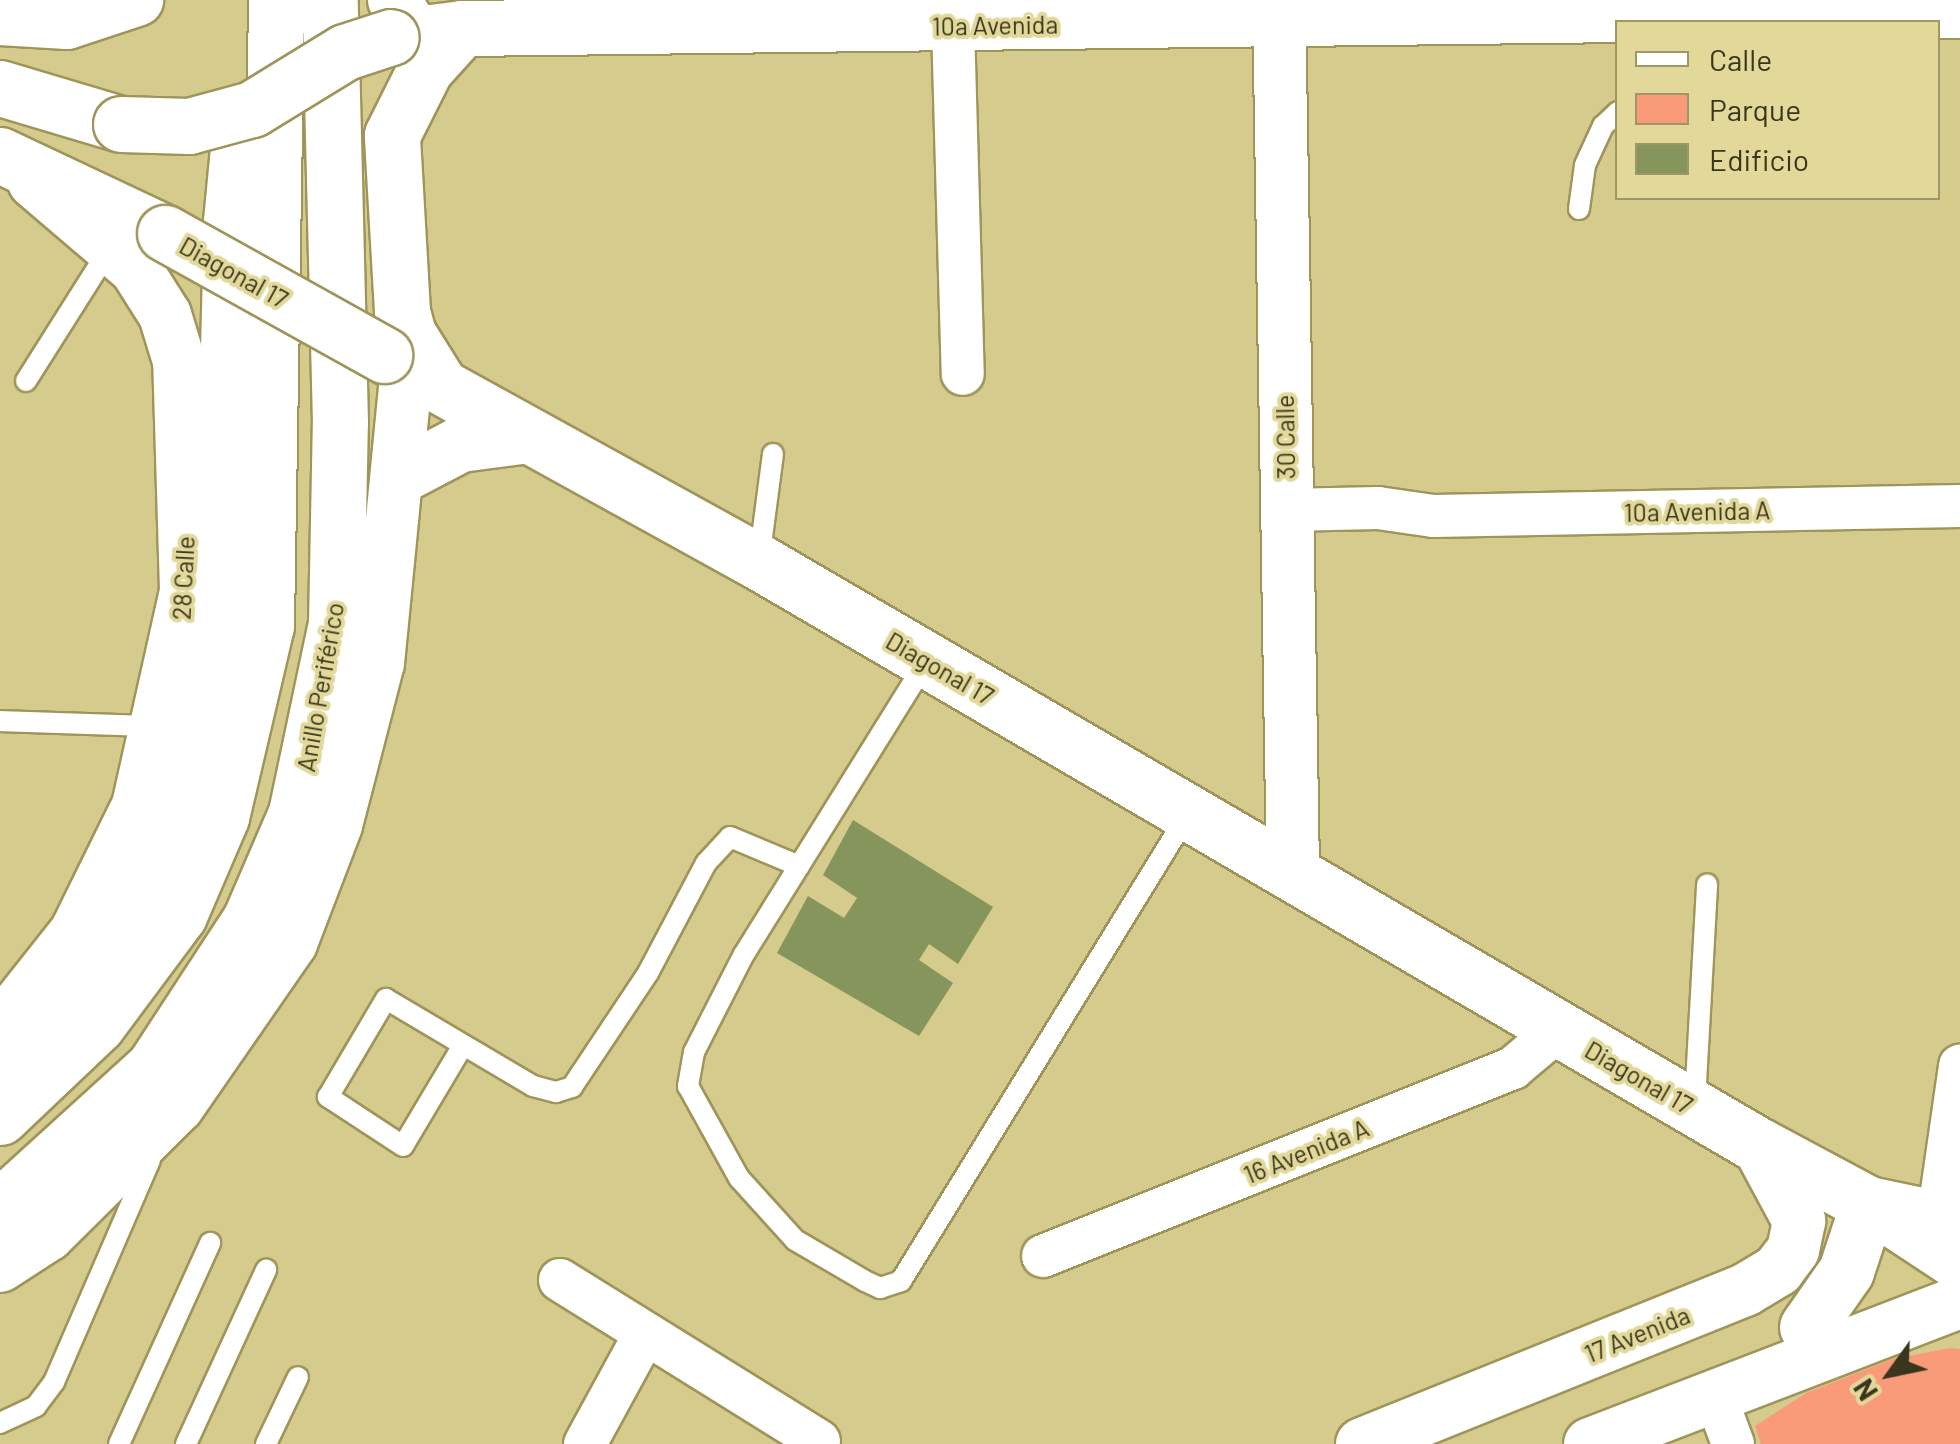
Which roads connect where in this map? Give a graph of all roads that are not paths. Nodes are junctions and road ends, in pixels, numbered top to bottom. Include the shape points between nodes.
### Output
1 (137, 0) edge
2 (276, 0) edge
3 (330, 0) edge
4 (1279, 10) edge
5 (1960, 10) edge
6 (1096, 11) edge
7 (785, 14) edge
8 (1657, 18) edge
9 (0, 19) edge
10 (416, 24) edge
11 (953, 26) junction
12 (0, 88) edge
13 (252, 108) junction
14 (1615, 115) edge
15 (1, 155) edge
16 (1580, 209) dead end
17 (111, 247) junction
18 (410, 369) junction
19 (963, 374) dead end
20 (26, 382) dead end
21 (528, 434) junction
22 (773, 454) dead end
23 (399, 476) junction
24 (1960, 506) edge
25 (1286, 524) junction
26 (759, 562) junction
27 (927, 660) junction
28 (0, 721) edge
29 (160, 726) junction
30 (1188, 812) junction
31 (800, 866) junction
32 (1293, 873) junction
33 (1707, 884) dead end
34 (0, 1028) edge
35 (1558, 1030) junction
36 (462, 1047) junction
37 (1960, 1066) edge
38 (0, 1076) edge
39 (178, 1106) junction
40 (1694, 1108) junction
41 (0, 1117) edge
42 (1758, 1145) junction
43 (1868, 1204) junction
44 (0, 1207) edge
45 (1953, 1236) edge
46 (210, 1243) dead end
47 (1043, 1256) dead end
48 (0, 1266) edge
49 (266, 1270) dead end
50 (560, 1280) dead end
51 (1745, 1290) junction
52 (1960, 1302) edge
53 (1807, 1327) junction
54 (645, 1334) junction
55 (1771, 1374) junction
56 (298, 1377) dead end
57 (1724, 1421) edge
58 (0, 1423) edge
59 (819, 1440) dead end
60 (119, 1444) edge
61 (186, 1444) edge
62 (266, 1444) edge
63 (586, 1444) edge
64 (1362, 1444) edge
65 (1590, 1444) edge

1 - 9 street via 67,23
2 - 41 main road via 266,625 221,817 179,915 97,1025
3 - 44 main road, Anillo Periférico via 340,423 336,624 296,813 250,920 154,1068
4 - 6 main road, 10a Avenida
4 - 8 main road, 10a Avenida
4 - 25 street, 30 Calle
5 - 8 main road, 10a Avenida
6 - 11 main road, 10a Avenida
7 - 10 main road, 10a Avenida
7 - 11 main road, 10a Avenida
10 - 13 main road, bridge via 345,52
10 - 18 main road via 425,69 392,136
11 - 19 street
12 - 13 main road, bridge via 122,124 190,126
13 - 38 main road via 238,148 230,221 222,596 192,760 123,917 59,1010
14 - 16 lane via 1602,126 1585,164
15 - 17 street, 28 Calle
15 - 18 main road, Diagonal 17, bridge via 164,233
17 - 20 lane
17 - 29 street, 28 Calle via 136,269 165,315 179,361 186,592
18 - 21 main road, Diagonal 17
18 - 23 street, Anillo Periférico
21 - 23 main road via 460,444
21 - 26 main road, Diagonal 17
22 - 26 lane
23 - 39 street, Anillo Periférico via 378,663 336,824 291,943
24 - 25 street, 10a Avenida A via 1433,516 1379,535
25 - 32 street, 30 Calle
26 - 27 main road, Diagonal 17
27 - 30 main road, Diagonal 17
27 - 31 lane
28 - 29 lane
29 - 34 street, 28 Calle via 138,806 76,932
30 - 31 lane via 901,1281 880,1288 795,1240 739,1178 688,1086 694,1052
30 - 32 main road, Diagonal 17
31 - 36 lane via 730,837 706,862 648,973 572,1087 556,1092 533,1086
32 - 35 main road, Diagonal 17
33 - 40 lane via 1703,1044
35 - 40 main road, Diagonal 17
35 - 47 street, 16 Avenida A via 1512,1068
36 - 36 lane via 386,999 328,1097 402,1146
37 - 45 street
39 - 48 street, Anillo Periférico via 48,1235
39 - 58 lane via 128,1201 54,1382 36,1406
40 - 42 main road, Diagonal 17
42 - 43 main road, Diagonal 17
42 - 51 street, 17 Avenida via 1799,1220 1794,1250
43 - 45 main road, Diagonal 17
43 - 53 main road via 1846,1271
46 - 60 lane
49 - 61 lane
50 - 54 street
51 - 53 street via 1786,1293
51 - 64 street, 17 Avenida
52 - 55 street
53 - 55 street via 1803,1346
54 - 59 street
54 - 63 street
55 - 57 street
56 - 62 lane
57 - 65 street

